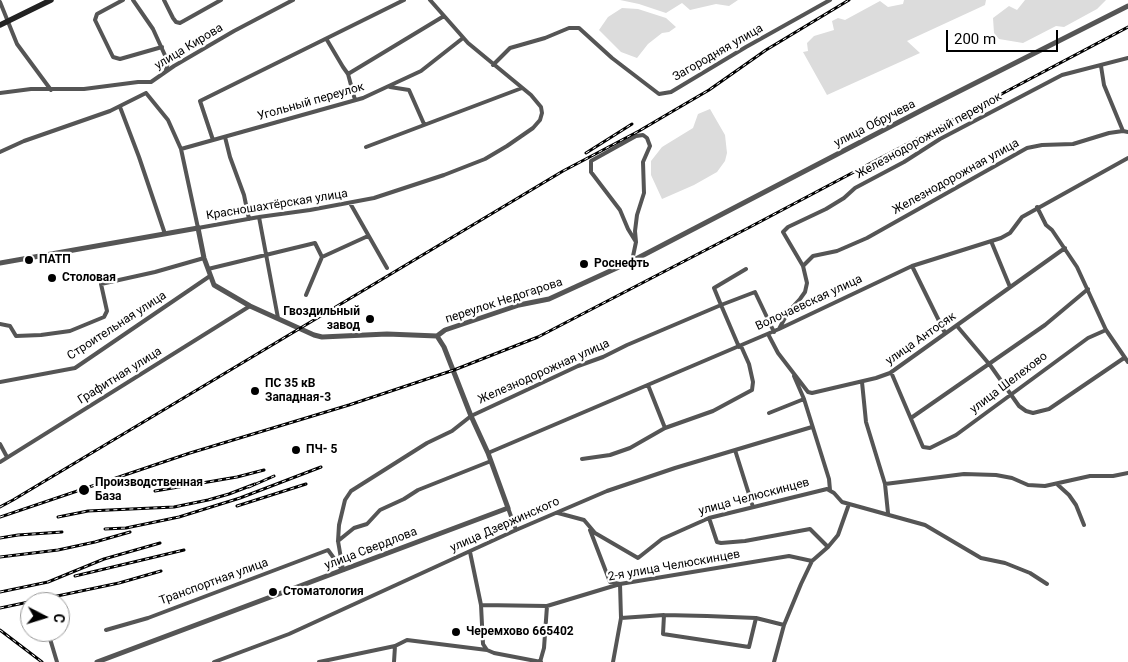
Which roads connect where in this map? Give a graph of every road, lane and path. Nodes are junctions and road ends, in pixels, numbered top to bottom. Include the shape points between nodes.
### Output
1 (52, 0) edge
2 (123, 0) edge
3 (133, 0) edge
4 (164, 0) edge
5 (221, 0) edge
6 (293, 0) edge
7 (404, 0) edge
8 (430, 0) edge
9 (830, 0) edge
10 (0, 2) edge
11 (1128, 6) edge
12 (444, 16) junction
13 (7, 22) junction
14 (0, 25) edge
15 (463, 38) junction
16 (326, 40) junction
17 (162, 47) junction
18 (1128, 58) edge
19 (493, 65) junction
20 (1101, 66) junction
21 (165, 73) junction
22 (348, 74) junction
23 (151, 82) junction
24 (388, 87) junction
25 (522, 88) junction
26 (51, 90) junction
27 (0, 93) edge
28 (146, 93) junction
29 (355, 100) junction
30 (120, 107) junction
31 (424, 124) junction
32 (1122, 131) junction
33 (1128, 132) edge
34 (225, 137) junction
35 (213, 140) junction
36 (366, 147) dead end
37 (181, 149) junction
38 (0, 152) edge
39 (1128, 158) edge
40 (350, 203) junction
41 (1037, 207) junction
42 (259, 217) junction
43 (249, 219) junction
44 (198, 228) junction
45 (165, 234) junction
46 (368, 236) junction
47 (991, 241) junction
48 (636, 242) junction
49 (1065, 248) junction
50 (265, 254) junction
51 (322, 257) junction
52 (204, 258) junction
53 (632, 261) junction
54 (0, 263) edge
55 (803, 266) junction
56 (912, 266) junction
57 (387, 268) dead end
58 (208, 269) junction
59 (746, 269) dead end
60 (210, 276) junction
61 (1010, 287) junction
62 (1088, 289) junction
63 (306, 295) dead end
64 (722, 305) junction
65 (250, 306) junction
66 (278, 318) junction
67 (0, 324) edge
68 (957, 326) junction
69 (779, 329) junction
70 (1106, 330) junction
71 (774, 332) junction
72 (945, 333) junction
73 (768, 334) junction
74 (437, 336) junction
75 (740, 346) junction
76 (1124, 358) junction
77 (1128, 362) edge
78 (990, 365) junction
79 (791, 368) junction
80 (891, 372) junction
81 (0, 382) edge
82 (862, 382) junction
83 (648, 386) junction
84 (1011, 394) junction
85 (804, 399) junction
86 (769, 413) dead end
87 (471, 416) junction
88 (911, 418) junction
89 (812, 427) junction
90 (665, 428) junction
91 (0, 444) edge
92 (735, 450) junction
93 (488, 453) junction
94 (7, 457) junction
95 (582, 459) dead end
96 (491, 461) junction
97 (0, 462) edge
98 (1128, 473) edge
99 (885, 484) junction
100 (1058, 485) junction
101 (830, 490) junction
102 (848, 504) junction
103 (753, 507) junction
104 (508, 508) junction
105 (558, 512) junction
106 (888, 514) junction
107 (708, 518) junction
108 (1084, 525) dead end
109 (589, 526) junction
110 (516, 530) junction
111 (338, 541) junction
112 (828, 547) junction
113 (470, 552) junction
114 (812, 561) junction
115 (343, 570) junction
116 (620, 584) junction
117 (1047, 584) dead end
118 (481, 605) junction
119 (547, 606) junction
120 (664, 615) junction
121 (621, 618) junction
122 (756, 618) junction
123 (784, 625) junction
124 (106, 630) dead end
125 (51, 642) edge
126 (395, 646) junction
127 (487, 650) junction
128 (105, 660) edge
129 (57, 662) edge
130 (97, 662) edge
131 (214, 662) edge
132 (319, 662) edge
133 (394, 662) edge
134 (540, 662) edge
135 (613, 662) edge
136 (774, 662) edge

1 - 13 main road
2 - 17 street via 96,14 95,20 113,57 120,59
3 - 17 street
4 - 5 street via 172,18 180,23
6 - 21 street, улица Кирова
7 - 16 street
8 - 12 street
9 - 19 street, Загородняя улица via 671,92 660,94 579,28 569,28 510,48
10 - 13 street
11 - 53 street, улица Обручева
12 - 15 street
12 - 22 street
13 - 14 main road
13 - 26 street via 26,58
15 - 19 street
15 - 24 street, Угольный переулок via 421,71
16 - 22 street
16 - 35 street via 200,101
17 - 21 street via 168,62
18 - 20 street
19 - 25 street
20 - 32 street via 1104,85
20 - 55 street, Железнодорожный переулок via 1045,84 940,139 855,188 826,209 788,227 783,232
21 - 23 street, улица Кирова
22 - 29 street
23 - 26 street, улица Кирова
23 - 28 street
24 - 29 street, Угольный переулок
24 - 31 street via 409,90
25 - 31 street
25 - 40 street, Красношахтёрская улица via 541,107 542,113 533,128 507,146 485,158 407,187
26 - 27 street, улица Кирова
28 - 30 street
28 - 37 street, переулок Недогарова via 168,120
29 - 34 street, Угольный переулок
30 - 38 street
30 - 45 street
31 - 36 street
32 - 33 street, Железнодорожная улица
32 - 55 street, Железнодорожная улица via 1073,144 1026,148 867,238 837,251 813,256
34 - 35 street, Угольный переулок
34 - 43 street
35 - 37 street, Угольный переулок
37 - 44 street, переулок Недогарова
39 - 41 street, Волочаевская улица
40 - 42 street, Красношахтёрская улица
40 - 46 street
41 - 47 street, Волочаевская улица via 1022,217 1010,233
41 - 49 street via 1046,225
42 - 43 street, Красношахтёрская улица
42 - 50 street
43 - 44 street, Красношахтёрская улица
44 - 45 street, Красношахтёрская улица
44 - 52 street, переулок Недогарова
45 - 54 street, Красношахтёрская улица
46 - 51 street
46 - 57 street
47 - 56 street, Волочаевская улица
47 - 61 street
48 - 48 street via 620,210 591,172 591,160 642,135 648,138 650,146 643,162 644,192 634,231
48 - 53 street
49 - 61 street, улица Антосяк
49 - 62 street
50 - 51 street via 315,243
50 - 58 street
50 - 66 street
51 - 63 street
52 - 58 street, переулок Недогарова
52 - 67 street via 101,284 107,312 104,317 70,331 16,336 10,326
53 - 74 street, переулок Недогарова via 548,299 510,308
55 - 69 street via 807,282 805,292
56 - 69 street, Волочаевская улица
56 - 72 street
58 - 60 street, переулок Недогарова
59 - 64 street via 714,288
60 - 65 street, переулок Недогарова via 214,285
60 - 81 street, Строительная улица via 75,368
61 - 68 street, улица Антосяк
62 - 70 street
62 - 78 street
64 - 71 street, Железнодорожная улица via 755,292
64 - 75 street
64 - 87 street, Железнодорожная улица
65 - 66 street, переулок Недогарова
65 - 94 street, Графитная улица
66 - 74 street, переулок Недогарова via 322,337
68 - 72 street, улица Антосяк
68 - 78 street
69 - 71 street, Волочаевская улица
70 - 76 street
70 - 84 street, улица Шелехово via 1088,338
71 - 73 street, Волочаевская улица
72 - 80 street, улица Антосяк
73 - 75 street, Волочаевская улица
73 - 79 street, улица Антосяк
74 - 87 street, переулок Недогарова
75 - 83 street, Волочаевская улица
75 - 90 street via 749,364 752,390 713,410
76 - 77 street
76 - 84 street via 1049,408 1034,413 1019,406
78 - 84 street
78 - 88 street
79 - 82 street, улица Антосяк via 806,390 812,393
79 - 85 street
80 - 82 street, улица Антосяк
80 - 88 street
82 - 99 street via 866,422
83 - 90 street
83 - 93 street, Волочаевская улица
84 - 88 street, улица Шелехово via 956,435 930,448 923,447
85 - 86 street
85 - 89 street
87 - 93 street
87 - 111 street, Железнодорожная улица via 452,431 351,491 345,500
89 - 92 street, улица Дзержинского
89 - 101 street
90 - 95 street via 630,448
91 - 94 street
92 - 103 street
92 - 105 street, улица Дзержинского via 642,478
93 - 96 street
94 - 97 street, Графитная улица
96 - 104 street
96 - 111 street via 418,490 380,510 368,524 354,528
98 - 100 street via 1090,476
99 - 100 street via 964,474 996,475 1028,485
99 - 106 street
100 - 108 street via 1076,505
101 - 102 street, улица Челюскинцев
101 - 103 street, улица Челюскинцев
102 - 106 street, улица Челюскинцев
102 - 112 street via 838,535
103 - 107 street, улица Челюскинцев
104 - 110 street
104 - 115 street, улица Свердлова
105 - 109 street, улица Челюскинцев via 584,520
105 - 110 street, улица Дзержинского
106 - 117 street, улица Челюскинцев via 926,526 981,558 1005,563
107 - 109 street, улица Челюскинцев via 662,539 638,558 595,533
107 - 112 street via 716,542 745,541 810,529
109 - 116 street via 610,582
110 - 113 street, улица Дзержинского
111 - 115 street, Железнодорожная улица
112 - 114 street
113 - 118 street
113 - 131 street, улица Дзержинского via 289,634
114 - 116 street, 2-я улица Челюскинцев via 789,556
114 - 123 street
115 - 124 street, Транспортная улица via 328,550 148,618
115 - 128 street, улица Свердлова
116 - 119 street, 2-я улица Челюскинцев
116 - 121 street
118 - 119 street, 2-я улица Челюскинцев
118 - 127 street via 483,644
119 - 134 street
120 - 121 street
120 - 122 street
120 - 122 street via 662,634 749,648
121 - 135 street
122 - 123 street
123 - 136 street
125 - 129 street
126 - 127 street via 407,640
126 - 132 street
126 - 133 street
127 - 134 street
128 - 130 street, улица Свердлова

